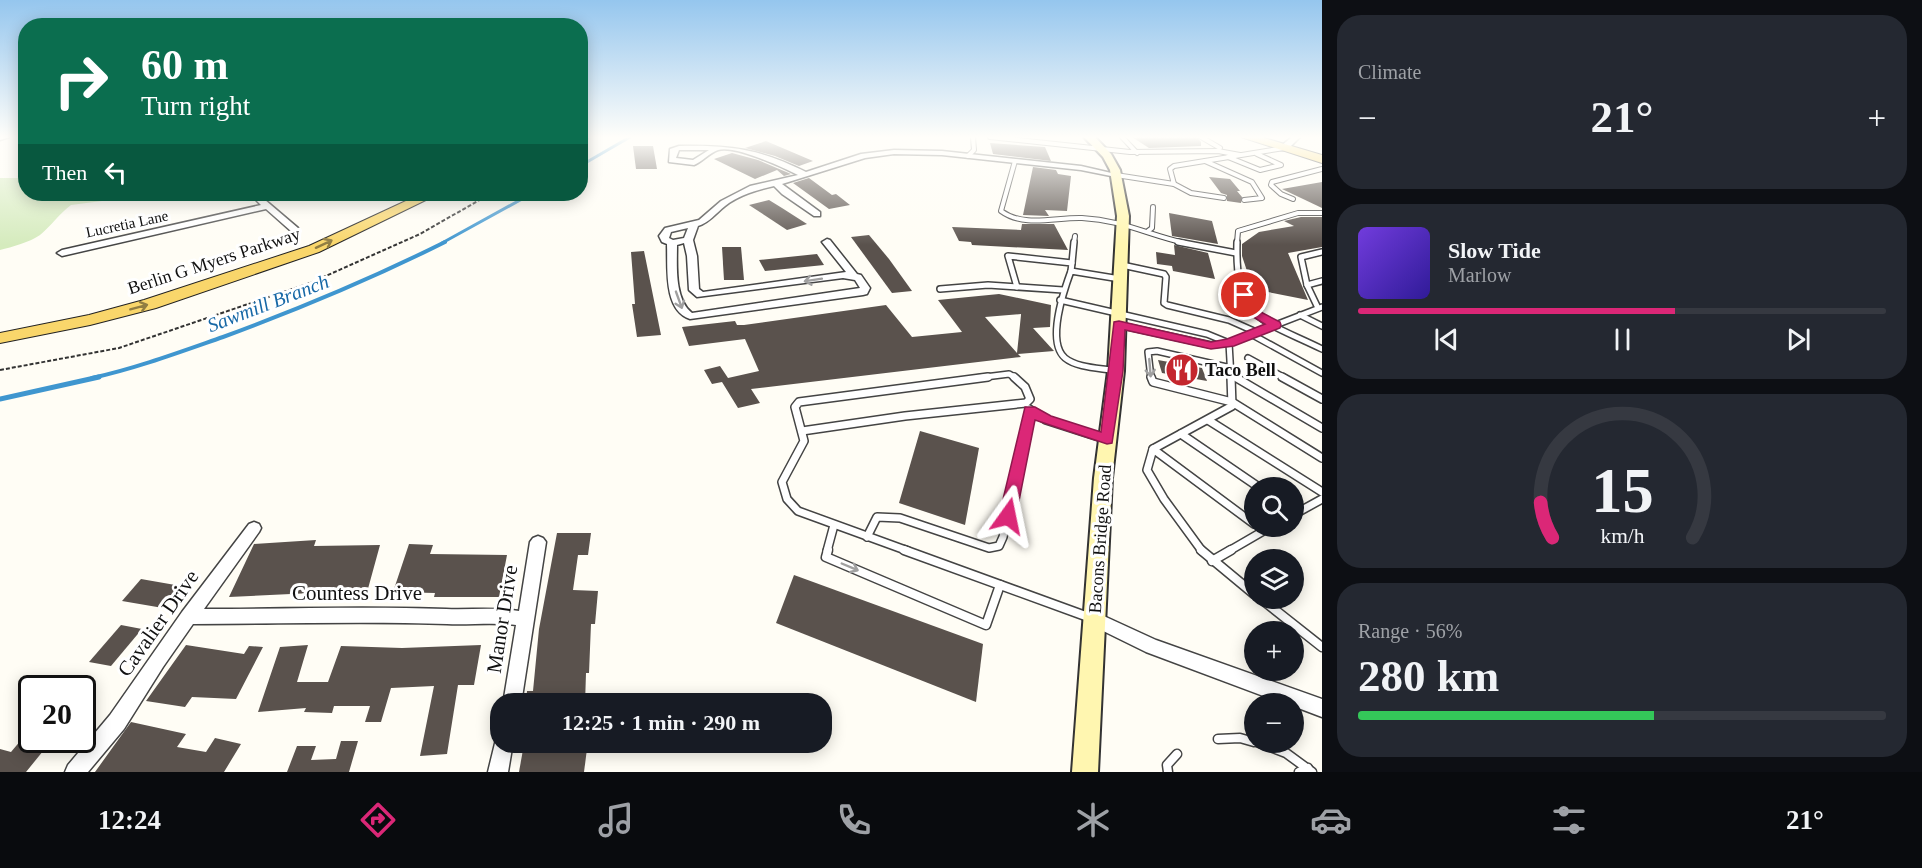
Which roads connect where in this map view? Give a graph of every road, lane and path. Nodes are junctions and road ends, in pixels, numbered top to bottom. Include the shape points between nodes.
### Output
1 (800, 173) edge
2 (811, 173) edge
3 (1011, 173) edge
4 (1106, 173) edge
5 (1171, 173) edge
6 (1231, 173) edge
7 (1306, 173) edge
8 (805, 175) junction
9 (1116, 175) junction
10 (776, 183) junction
11 (1174, 184) junction
12 (1224, 198) dead end
13 (1293, 199) dead end
14 (1244, 200) dead end
15 (263, 201) edge
16 (387, 201) edge
17 (415, 201) edge
18 (478, 201) edge
19 (268, 206) junction
20 (1153, 207) dead end
21 (1322, 213) edge
22 (817, 214) dead end
23 (694, 224) junction
24 (1122, 224) junction
25 (295, 230) dead end
26 (1148, 231) junction
27 (1075, 236) dead end
28 (688, 240) junction
29 (827, 242) dead end
30 (672, 243) junction
31 (1322, 252) edge
32 (62, 253) dead end
33 (1236, 253) junction
34 (1072, 263) junction
35 (1071, 271) junction
36 (1120, 272) junction
37 (853, 275) junction
38 (1322, 280) edge
39 (782, 284) junction
40 (1307, 285) junction
41 (1017, 287) junction
42 (758, 288) junction
43 (940, 289) dead end
44 (1063, 290) junction
45 (1060, 300) junction
46 (795, 302) junction
47 (769, 306) junction
48 (1320, 307) edge
49 (90, 314) junction
50 (1300, 315) junction
51 (1119, 319) junction
52 (0, 325) edge
53 (1275, 325) junction
54 (1322, 326) edge
55 (1254, 333) junction
56 (0, 338) edge
57 (1229, 343) junction
58 (1322, 349) edge
59 (1248, 358) dead end
60 (0, 370) edge
61 (1116, 371) junction
62 (1232, 371) junction
63 (1322, 373) edge
64 (1322, 399) edge
65 (1232, 402) junction
66 (1026, 403) junction
67 (1030, 411) junction
68 (1209, 420) junction
69 (1322, 428) edge
70 (802, 431) junction
71 (1181, 434) junction
72 (1107, 439) junction
73 (1153, 449) junction
74 (1322, 458) edge
75 (1244, 477) edge
76 (1322, 492) edge
77 (1322, 499) edge
78 (1304, 507) edge
79 (1244, 517) edge
80 (834, 525) junction
81 (254, 528) dead end
82 (867, 537) junction
83 (1249, 537) edge
84 (538, 542) dead end
85 (1212, 561) junction
86 (1000, 585) junction
87 (1244, 586) edge
88 (1274, 609) edge
89 (188, 617) junction
90 (526, 619) junction
91 (1095, 619) junction
92 (1322, 647) edge
93 (514, 693) edge
94 (1322, 708) edge
95 (1218, 739) dead end
96 (1244, 739) edge
97 (502, 753) edge
98 (1285, 753) edge
99 (1177, 754) dead end
100 (1306, 771) edge
101 (75, 772) edge
102 (498, 772) edge
103 (1085, 772) edge
104 (1168, 772) edge

1 - 8 street
2 - 8 street
3 - 24 lane via 1002,203 1005,215 1014,219 1074,218
4 - 9 street
5 - 11 lane
6 - 14 lane via 1252,182 1262,198
7 - 13 lane via 1272,182 1281,194
8 - 10 street
9 - 11 lane
9 - 24 main road, Bacons Bridge Road
10 - 22 street
10 - 23 street via 735,197
11 - 12 lane via 1191,193
15 - 19 street
16 - 49 main road, Berlin G Myers Parkway via 302,241
49 -> 17 main road, Berlin G Myers Parkway via 150,304 315,249
18 - 60 path via 420,234 310,283 119,348
19 - 25 street
19 - 32 street, Lucretia Lane
20 - 26 lane via 1152,228
21 - 33 lane via 1298,213 1239,231
23 - 28 street
23 - 30 street via 668,230 665,240
24 - 26 lane
24 - 36 main road, Bacons Bridge Road
26 - 33 lane via 1163,238
27 - 34 lane
28 - 30 street
28 - 42 street via 696,293 706,296
29 - 37 street
30 -> 47 street via 674,287 685,314
31 - 40 lane via 1301,257
33 - 53 lane via 1248,306
34 - 35 lane
34 - 41 lane via 1008,256
35 - 36 lane
35 - 44 lane
36 - 51 main road, Bacons Bridge Road
36 - 55 lane via 1164,274 1167,305 1229,320
37 -> 39 street
37 - 46 street via 864,284 863,292
38 - 40 lane
39 - 42 street
39 - 46 street
40 - 48 lane
41 - 43 lane
41 - 44 lane
42 - 47 street
44 - 45 lane
45 - 51 lane
45 - 61 lane via 1061,355
46 - 47 street
48 - 50 lane
49 - 52 main road, Berlin G Myers Parkway
49 - 56 main road, Berlin G Myers Parkway
50 - 53 lane
50 - 54 lane
51 - 57 lane via 1207,334
51 - 57 lane via 1211,345
51 - 61 main road, Bacons Bridge Road
53 - 55 lane
53 - 58 lane
55 - 57 lane
55 - 63 lane
57 - 62 lane
59 - 64 lane
61 - 72 main road, Bacons Bridge Road
62 - 65 lane
62 -> 65 lane via 1149,352 1153,382
62 - 69 lane
65 - 68 lane via 1232,406
65 - 74 lane
66 - 67 lane
66 - 70 lane
66 - 70 lane via 1029,391 1009,374 800,402 795,407
67 - 72 lane
67 - 82 lane via 999,546 989,548 887,516 877,518
68 - 71 lane
68 - 76 lane
70 - 80 lane via 804,441 782,482 787,499 798,512
71 - 73 lane
71 - 75 lane
72 - 91 main road, Bacons Bridge Road
73 - 79 lane
73 - 85 lane via 1147,470 1164,500
77 - 78 lane
80 - 82 lane
80 -> 86 lane via 826,557 986,625
81 - 89 street, Cavalier Drive
82 - 86 lane
83 - 85 lane
84 - 90 street, Manor Drive
85 - 87 lane
86 - 91 lane
88 - 92 lane
89 - 90 street, Countess Drive via 499,615
89 - 101 street, Cavalier Drive via 117,722
90 - 93 street, Manor Drive
91 - 94 street via 1152,646
91 - 103 main road, Bacons Bridge Road
95 - 96 lane
97 - 102 street
98 - 100 lane
99 - 104 lane via 1167,765

